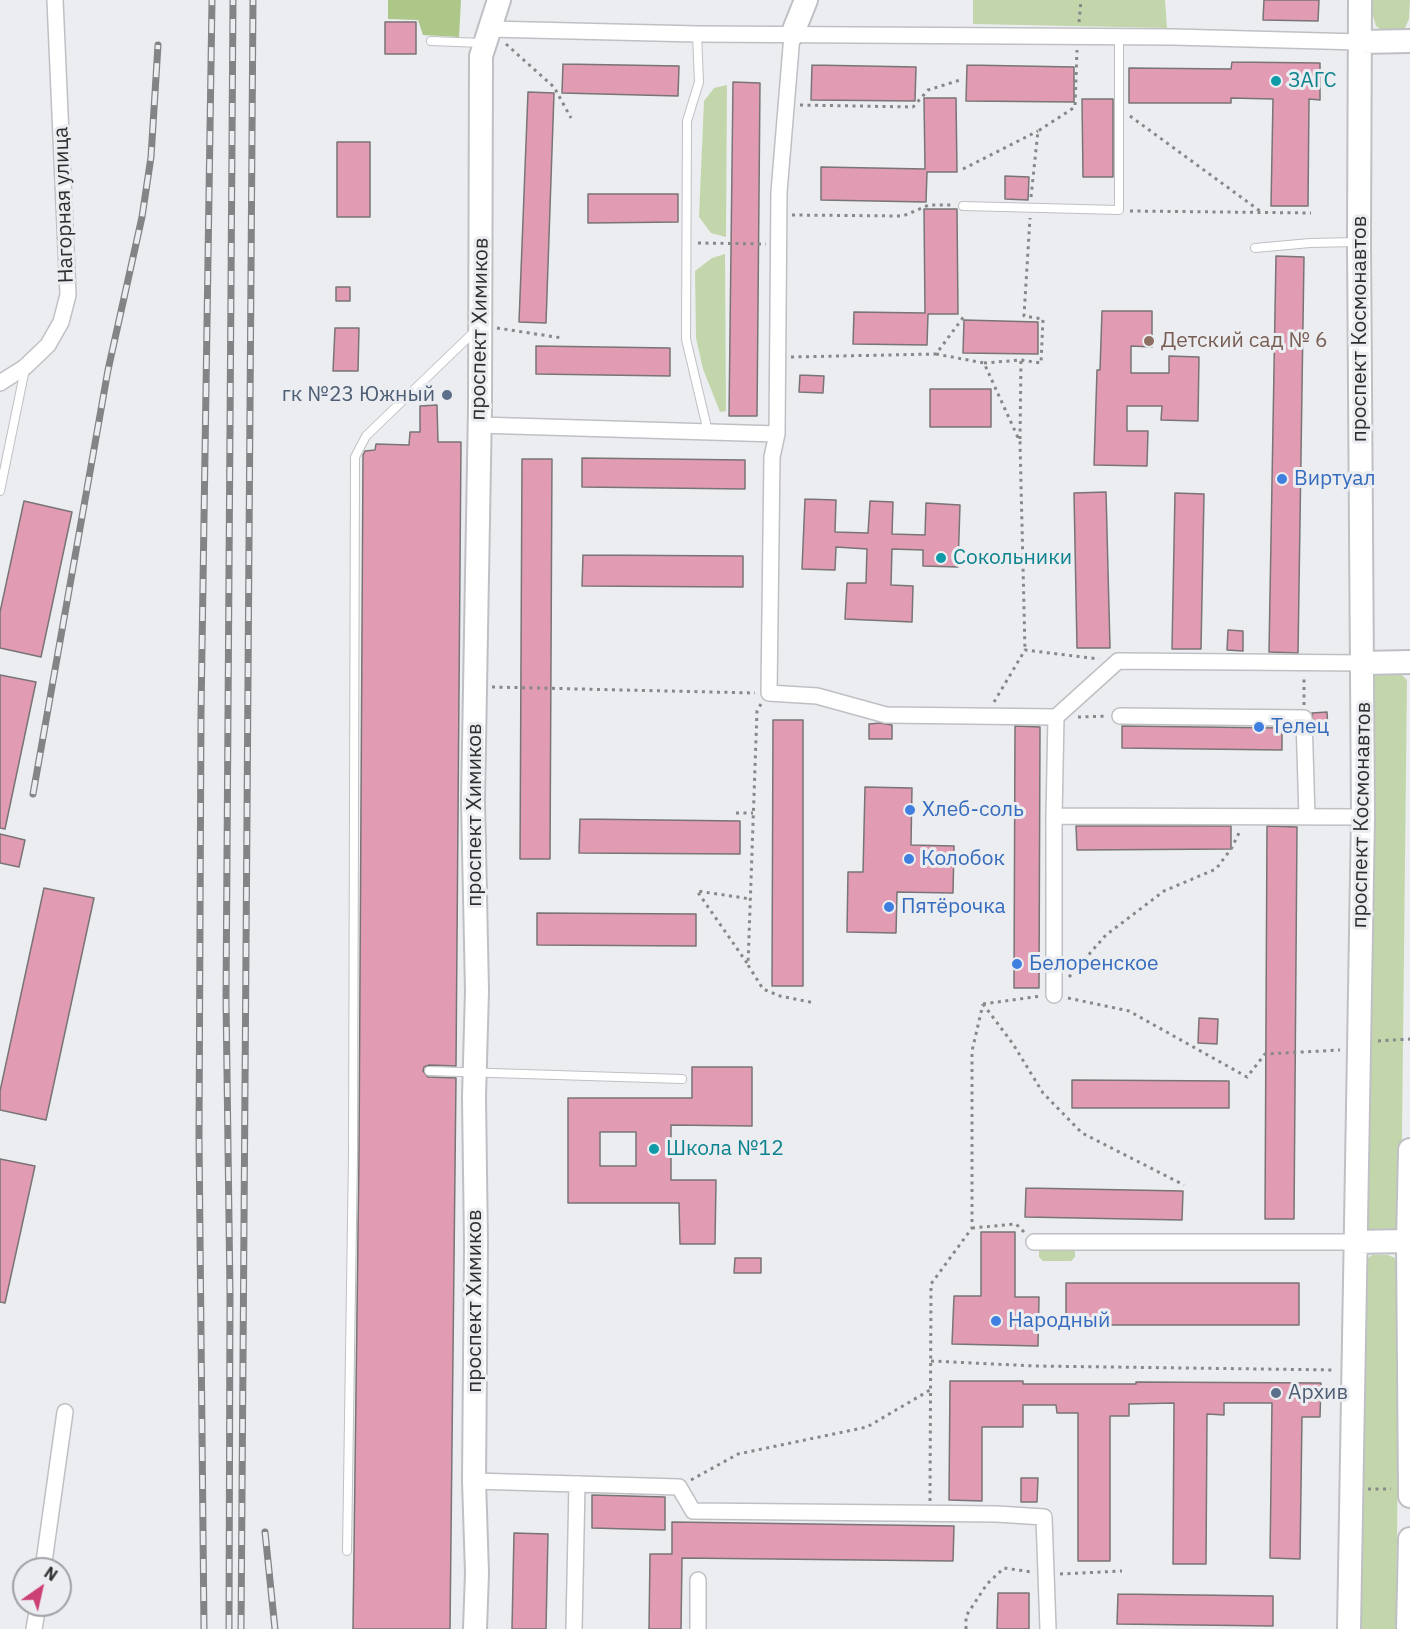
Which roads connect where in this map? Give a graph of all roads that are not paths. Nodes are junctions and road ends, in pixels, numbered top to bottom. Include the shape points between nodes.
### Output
1 (55, 0) edge
2 (806, 0) edge
3 (1360, 0) edge
4 (498, 2) edge
5 (698, 34) junction
6 (792, 35) junction
7 (487, 36) junction
8 (1119, 37) junction
9 (431, 41) dead end
10 (1360, 42) junction
11 (1410, 42) edge
12 (963, 206) road end
13 (1359, 242) junction
14 (1256, 248) dead end
15 (480, 326) junction
16 (25, 368) junction
17 (0, 383) edge
18 (479, 425) junction
19 (708, 432) junction
20 (777, 434) junction
21 (0, 491) edge
22 (1410, 662) edge
23 (1363, 663) junction
24 (1120, 716) road end
25 (1056, 717) junction
26 (1054, 816) junction
27 (1307, 817) junction
28 (1363, 818) junction
29 (1054, 995) road end
30 (429, 1071) dead end
31 (474, 1072) junction
32 (682, 1079) dead end
33 (1410, 1150) edge
34 (1408, 1241) junction
35 (1034, 1242) road end
36 (1355, 1242) junction
37 (65, 1412) dead end
38 (474, 1481) junction
39 (577, 1484) junction
40 (1410, 1497) edge
41 (1410, 1539) edge
42 (347, 1551) dead end
43 (45, 1557) edge
44 (698, 1580) dead end
45 (475, 1629) edge
46 (574, 1629) edge
47 (698, 1629) edge
48 (1048, 1629) edge
49 (1349, 1629) edge
50 (1408, 1629) edge

1 - 16 street, Нагорная улица via 68,295 62,322 48,345
2 - 6 street
3 - 10 main road, проспект Космонавтов
4 - 7 main road, проспект Химиков
5 - 6 street
5 - 7 street
5 - 19 lane via 699,82 687,121 686,339
6 - 8 street
6 - 20 street via 778,214
7 - 9 lane
7 - 15 main road, проспект Химиков via 481,56
8 - 10 street
8 - 12 lane via 1119,210
10 - 11 main road
10 - 13 main road, проспект Космонавтов
13 - 14 lane
13 - 23 main road, проспект Космонавтов
15 - 18 main road, проспект Химиков
15 - 42 lane via 366,436 355,457 353,1143
16 - 17 street, Нагорная улица
16 - 21 lane
18 - 19 street
18 - 31 main road, проспект Химиков via 473,801 477,991
19 - 20 street
20 - 25 street via 772,457 769,693 816,696 886,715
22 - 23 main road
23 - 25 street via 1118,661
23 - 28 main road, проспект Космонавтов
24 - 27 street via 1304,718
25 - 26 street
26 - 27 street
26 - 29 street
27 - 28 street
28 - 36 main road, проспект Космонавтов
30 - 31 lane
31 - 32 lane
31 - 38 main road, проспект Химиков
33 - 34 main road
34 - 36 main road
34 - 40 main road
35 - 36 street
36 - 49 main road, проспект Космонавтов
37 - 43 street
38 - 39 street
38 - 45 main road, проспект Химиков
39 - 46 street
39 - 48 street via 679,1487 693,1511 1044,1517
41 - 50 main road
44 - 47 street

